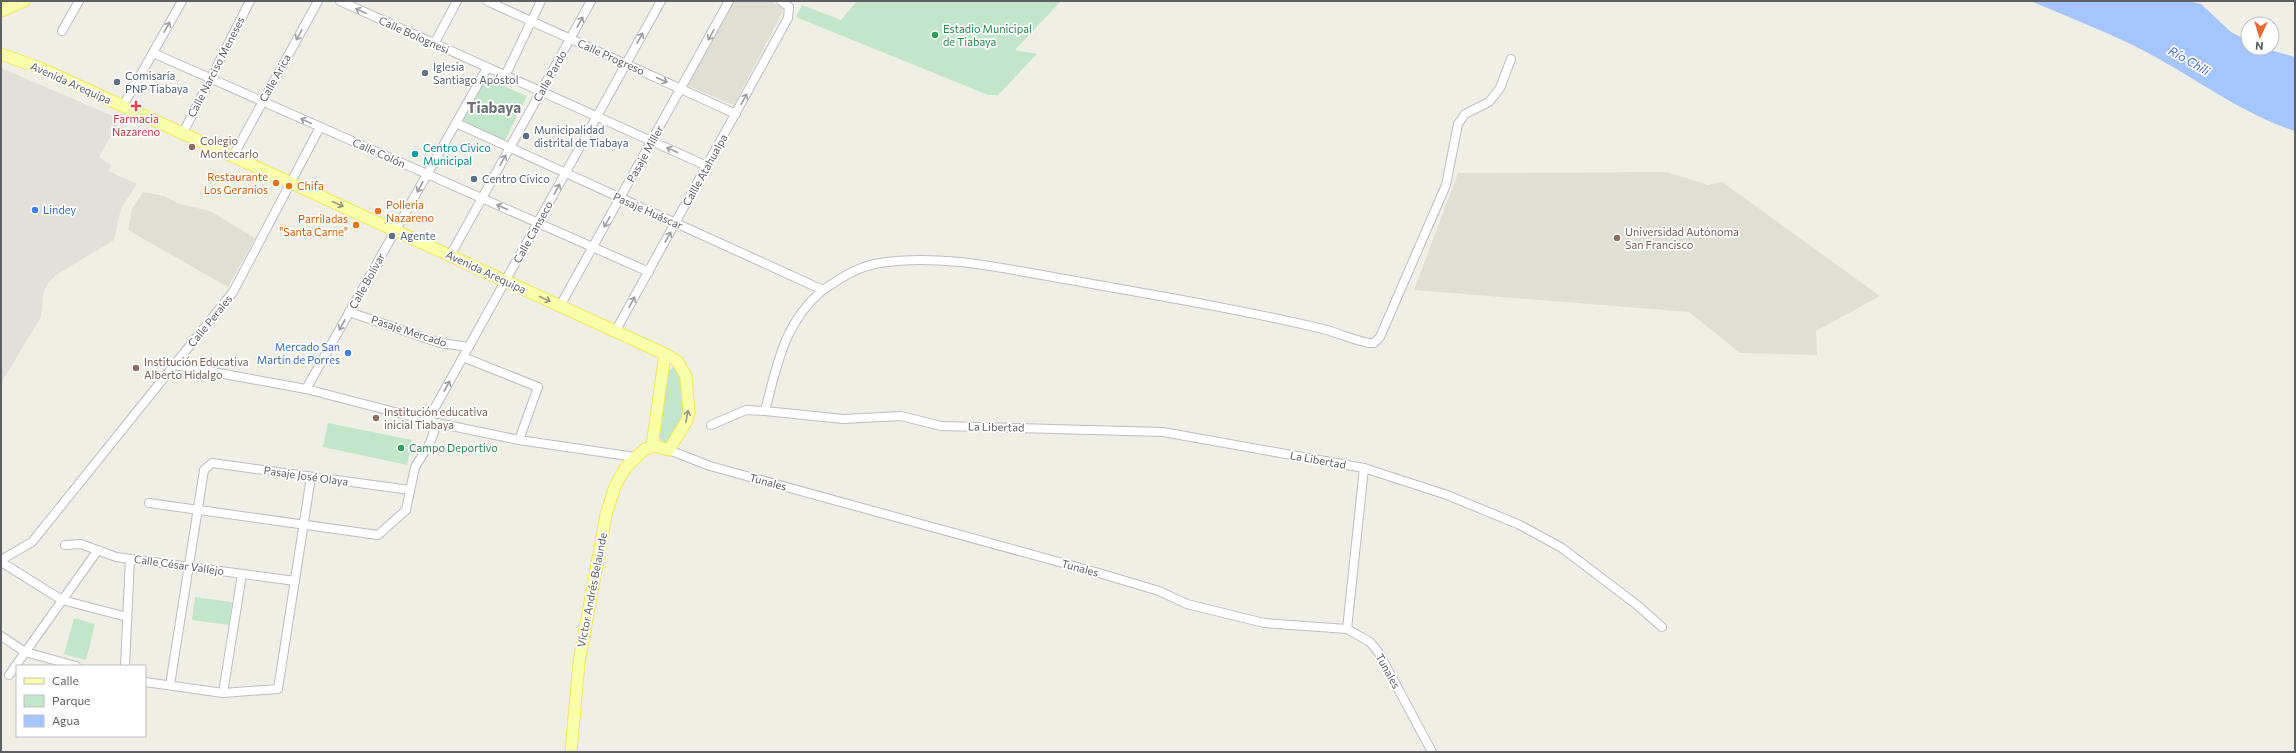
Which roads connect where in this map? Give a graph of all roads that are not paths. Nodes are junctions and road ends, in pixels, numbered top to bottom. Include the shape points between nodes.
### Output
1 (24, 1) edge
2 (79, 1) edge
3 (182, 1) edge
4 (250, 1) edge
5 (318, 1) edge
6 (340, 1) edge
7 (457, 1) edge
8 (486, 1) edge
9 (541, 1) edge
10 (591, 1) edge
11 (661, 1) edge
12 (730, 1) edge
13 (781, 1) edge
14 (1, 11) edge
15 (531, 21) junction
16 (62, 31) dead end
17 (570, 39) junction
18 (434, 44) junction
19 (152, 53) junction
20 (1, 54) edge
21 (1511, 59) dead end
22 (626, 64) junction
23 (487, 68) junction
24 (505, 76) junction
25 (210, 79) junction
26 (681, 89) junction
27 (541, 92) junction
28 (263, 102) junction
29 (123, 106) junction
30 (736, 114) junction
31 (597, 117) junction
32 (456, 123) junction
33 (320, 128) junction
34 (183, 133) junction
35 (652, 141) junction
36 (510, 148) junction
37 (233, 156) junction
38 (707, 166) junction
39 (565, 173) junction
40 (427, 174) junction
41 (290, 182) junction
42 (482, 198) junction
43 (620, 198) junction
44 (538, 223) junction
45 (676, 223) junction
46 (395, 230) junction
47 (593, 247) junction
48 (450, 256) junction
49 (649, 272) junction
50 (505, 281) junction
51 (823, 290) junction
52 (560, 306) junction
53 (350, 312) junction
54 (615, 332) junction
55 (469, 346) junction
56 (664, 354) junction
57 (463, 357) junction
58 (175, 364) junction
59 (306, 389) junction
60 (765, 411) junction
61 (428, 420) junction
62 (437, 423) junction
63 (711, 425) dead end
64 (519, 440) junction
65 (652, 446) junction
66 (669, 450) junction
67 (635, 457) junction
68 (1364, 468) junction
69 (311, 477) junction
70 (410, 490) junction
71 (149, 503) dead end
72 (198, 510) junction
73 (303, 524) junction
74 (65, 545) dead end
75 (98, 550) junction
76 (130, 559) junction
77 (1, 561) edge
78 (189, 566) junction
79 (242, 574) junction
80 (295, 581) junction
81 (62, 600) junction
82 (127, 617) junction
83 (1662, 628) dead end
84 (1347, 629) junction
85 (1, 636) edge
86 (25, 652) junction
87 (72, 665) edge
88 (124, 665) edge
89 (9, 675) dead end
90 (146, 682) edge
91 (170, 685) junction
92 (223, 693) junction
93 (571, 752) edge
94 (1432, 752) edge

1 - 14 main road
2 - 16 street
19 -> 3 street
4 - 25 street, Calle Narciso Meneses
5 -> 28 street, Calle Arica
18 -> 6 street, Calle Bolognesi
7 - 18 street
8 - 15 street, Calle Progreso
9 - 15 street
17 -> 10 street, Calle Pardo
22 -> 11 street, Calle Canseco
12 -> 26 street, Pasaje Miller
30 -> 13 street, Callle Atahualpa via 788,18 789,7
15 - 17 street, Calle Progreso
15 - 24 street
17 - 22 street, Calle Progreso
17 - 27 street, Calle Pardo
18 - 23 street, Calle Bolognesi
19 - 25 street, Calle Colón
19 - 29 street
20 - 29 main road, Avenida Arequipa via 40,68
21 - 51 street via 1500,88 1493,97 1465,114 1458,124 1446,184 1380,337 1374,343 1324,330 1159,296 980,264 934,259 880,263 854,270
22 -> 26 street, Calle Progreso
22 - 31 street, Calle Canseco
23 - 24 street, Calle Bolognesi
23 - 32 street, Calle Bolívar
24 - 27 street, Calle Bolognesi
25 - 28 street, Calle Colón
25 - 34 street, Calle Narciso Meneses
26 - 30 street, Calle Progreso
26 - 35 street, Pasaje Miller
27 - 31 street, Calle Bolognesi
27 - 36 street, Calle Pardo
33 -> 28 street, Calle Colón
28 - 37 street, Calle Arica
29 - 34 main road, Avenida Arequipa
30 - 38 street, Callle Atahualpa
31 - 35 street, Calle Bolognesi
31 - 39 street, Calle Canseco
32 - 36 street, Pasaje Huáscar
32 - 40 street, Calle Bolívar
33 - 40 street, Calle Colón
33 - 41 street, Calle Perales
34 - 37 main road, Avenida Arequipa
38 -> 35 street, Calle Bolognesi
35 - 43 street, Pasaje Miller
36 - 39 street, Pasaje Huáscar
42 -> 36 street, Calle Pardo
37 - 41 main road, Avenida Arequipa
38 - 45 street, Callle Atahualpa
39 - 43 street, Pasaje Huáscar
44 -> 39 street, Calle Canseco
40 - 42 street, Calle Colón
40 -> 46 street, Calle Bolívar
41 -> 46 main road, Avenida Arequipa
41 - 58 street, Calle Perales via 233,292
44 -> 42 street, Calle Colón
42 - 48 street, Calle Pardo
43 - 45 street, Pasaje Huáscar
43 -> 47 street, Pasaje Miller
44 - 47 street, Calle Colón
44 - 50 street, Calle Canseco
49 -> 45 street, Callle Atahualpa
45 - 51 street, Pasaje Huáscar
46 - 48 main road, Avenida Arequipa
46 - 53 street, Calle Bolívar
47 - 49 street, Calle Colón
47 - 52 street, Pasaje Miller
48 - 50 main road, Avenida Arequipa
54 -> 49 street, Callle Atahualpa
50 -> 52 main road, Avenida Arequipa
50 - 55 street, Calle Canseco
51 - 60 street via 805,308 785,339
52 - 54 main road, Avenida Arequipa
53 - 55 street, Pasaje Mercado via 440,343
53 -> 59 street, Calle Bolívar
54 - 56 main road, Avenida Arequipa
55 - 57 street, Calle Canseco
56 - 65 main road
66 -> 56 main road, Avenida Arequipa via 687,420 689,411 686,376 678,361
61 -> 57 street, Calle Canseco
57 - 64 street via 538,386
58 - 59 street
58 - 77 street, Calle Perales via 32,542
59 - 61 street
60 - 63 street, La Libertad via 746,410
60 - 68 street, La Libertad via 843,419 901,416 942,426 1163,432
61 - 62 street
62 - 64 street
62 - 70 street via 430,443 415,467
64 - 67 street
65 - 66 main road
65 - 67 main road, Víctor Andrés Belaunde
66 - 84 street, Tunales via 710,466 1099,573 1159,591 1201,608 1264,623
67 - 93 main road, Víctor Andrés Belaunde via 615,486 606,515 579,662
68 - 83 street, La Libertad via 1447,495 1520,525 1562,548 1641,608
68 - 84 street
69 - 70 street, Pasaje José Olaya
69 - 72 street, Pasaje José Olaya via 212,463 204,470
69 - 73 street
70 - 73 street via 406,510 378,535
71 - 72 street
72 - 73 street
72 - 78 street
73 - 80 street
74 - 75 street, Calle César Vallejo via 81,544
75 - 76 street, Calle César Vallejo
75 - 81 street
76 - 78 street, Calle César Vallejo
76 - 82 street
77 - 81 street
78 - 79 street, Calle César Vallejo
78 - 91 street
79 - 80 street, Calle César Vallejo
79 - 92 street
80 - 92 street via 278,690
81 - 82 street
81 - 86 street
82 - 88 street
84 - 94 street, Tunales via 1370,642 1379,652
85 - 86 street
86 - 87 street
86 - 89 street
90 - 91 street
91 - 92 street

